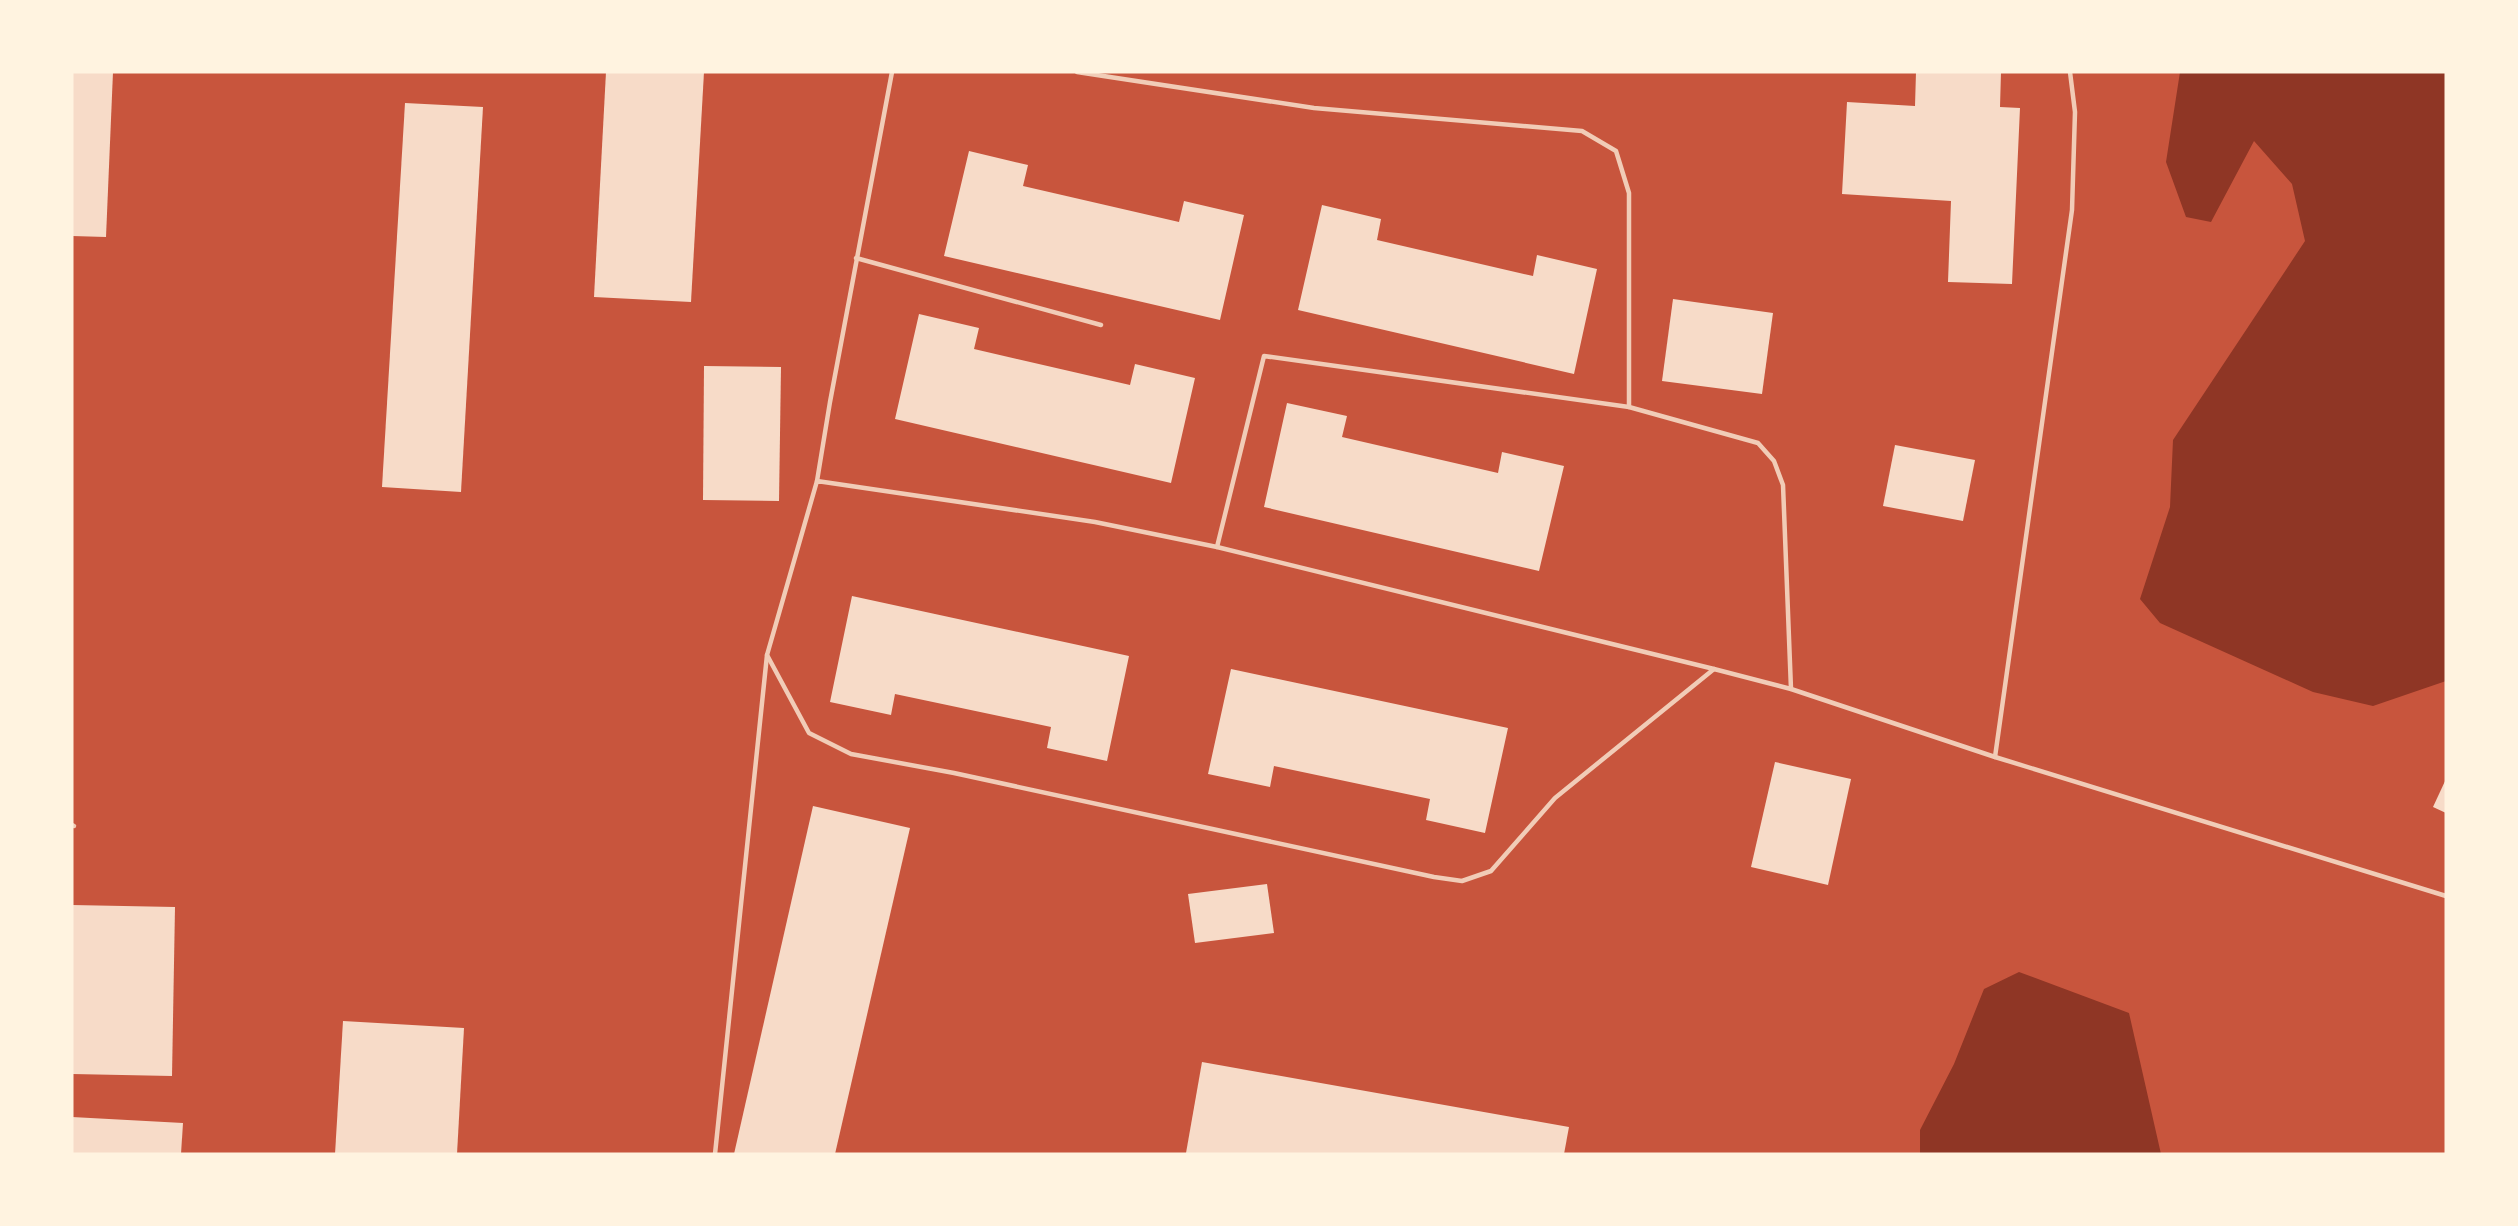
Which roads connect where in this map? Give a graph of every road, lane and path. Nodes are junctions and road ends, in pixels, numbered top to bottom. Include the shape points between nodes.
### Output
1 (892, 72) edge
2 (1077, 72) edge
3 (2070, 72) edge
4 (856, 258) junction
5 (1101, 325) dead end
6 (1629, 406) junction
7 (817, 480) junction
8 (1217, 548) junction
9 (767, 655) junction
10 (1714, 669) junction
11 (1791, 690) junction
12 (1995, 757) junction
13 (2446, 896) edge
14 (715, 1154) edge

1 - 4 lane
2 - 6 lane via 1314,108 1582,131 1616,151 1629,193
3 - 12 lane via 2075,112 2072,210
4 - 5 lane
4 - 7 lane
6 - 8 lane via 1264,356
6 - 11 lane via 1758,443 1774,461 1783,484
7 - 8 lane via 1095,522
7 - 9 lane
8 - 10 lane
9 - 10 lane via 809,733 851,754 1462,880 1491,871 1555,798
9 - 14 lane
10 - 11 lane
11 - 12 lane
12 - 13 lane

